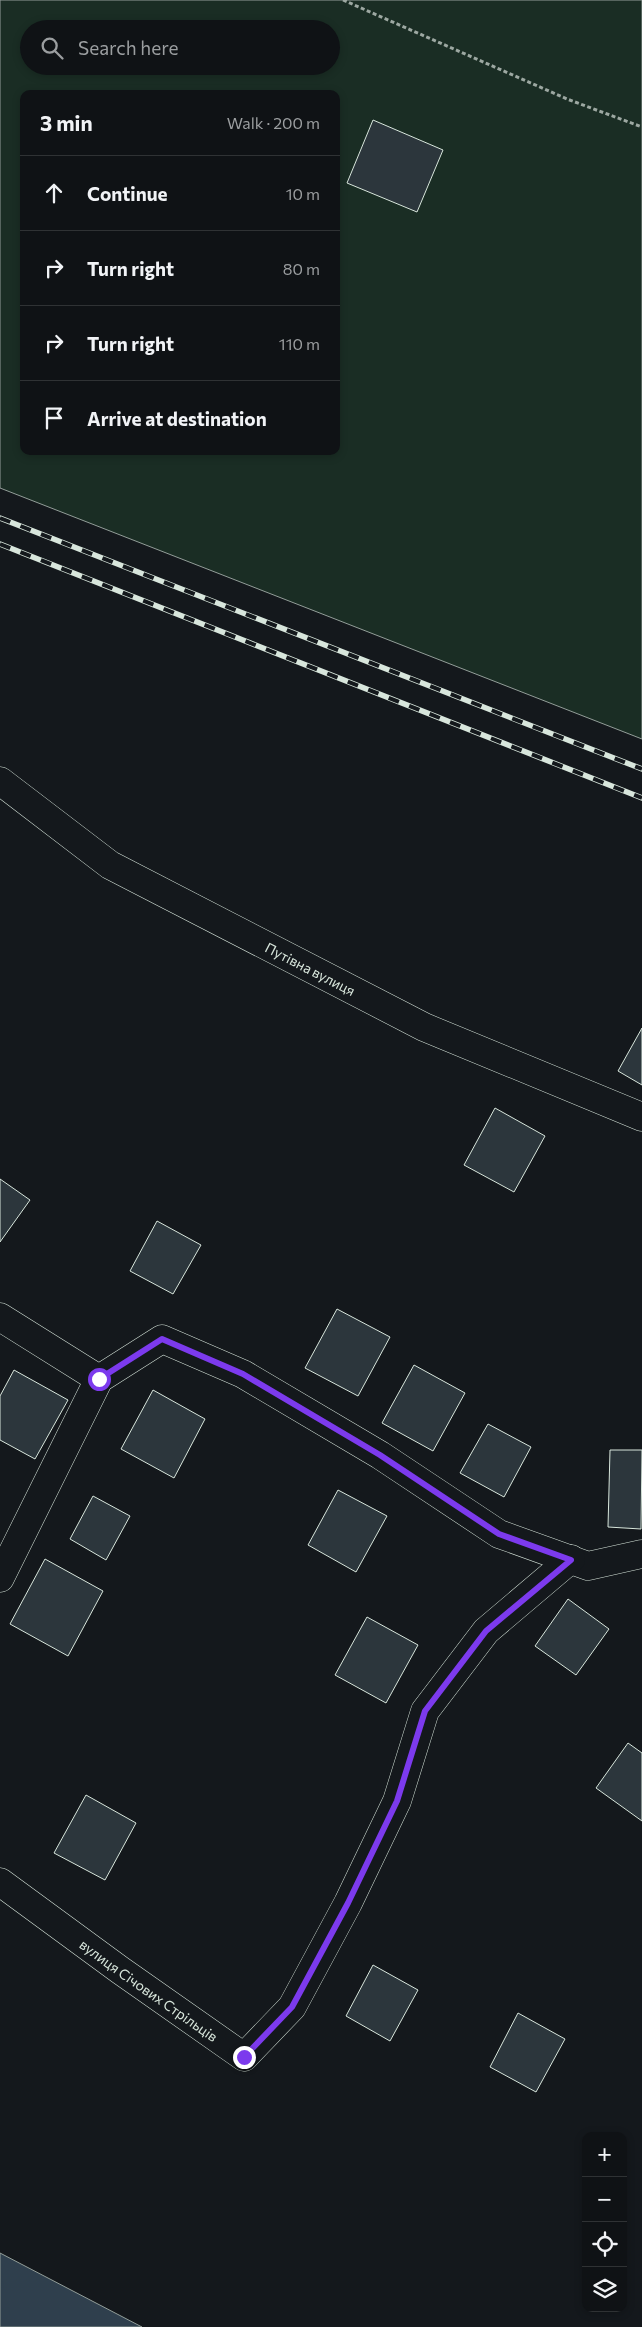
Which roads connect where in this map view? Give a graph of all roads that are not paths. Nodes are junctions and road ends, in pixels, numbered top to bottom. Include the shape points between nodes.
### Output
1 (0, 781) edge
2 (642, 1117) edge
3 (0, 1317) edge
4 (99, 1379) junction
5 (642, 1554) edge
6 (571, 1560) junction
7 (0, 1578) edge
8 (0, 1882) edge

1 - 2 street, Путівна вулиця via 110,865 424,1027
3 - 4 street
4 - 6 street via 162,1339 243,1374 380,1455 499,1534
4 - 7 street
5 - 6 street via 588,1566
6 - 8 street, вулиця Січових Стрільців via 486,1631 425,1711 397,1801 348,1903 292,2007 244,2057

